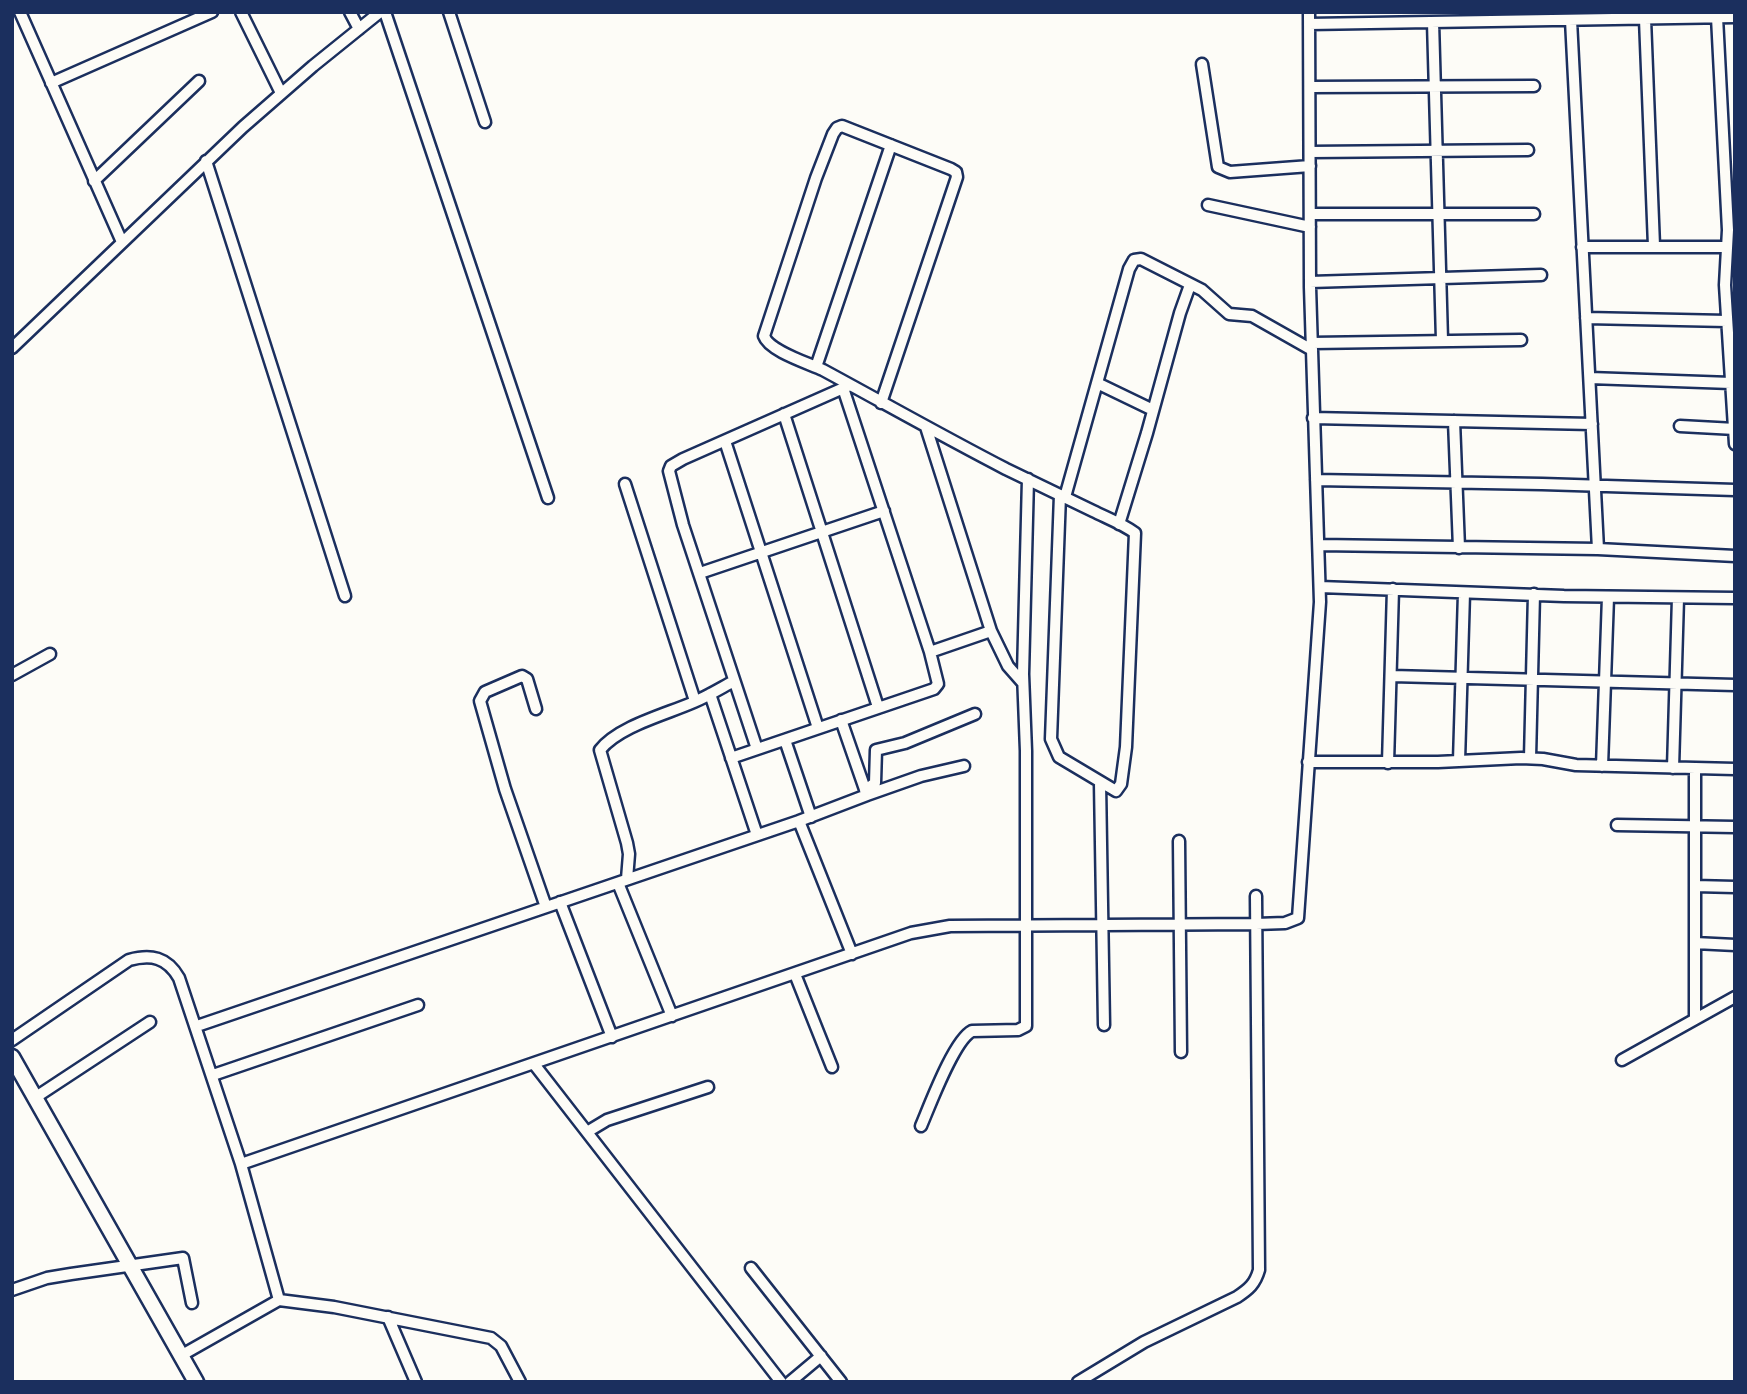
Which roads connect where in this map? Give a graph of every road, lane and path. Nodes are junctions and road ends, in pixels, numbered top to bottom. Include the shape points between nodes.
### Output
1 (21, 12) edge
2 (212, 12) edge
3 (241, 12) edge
4 (350, 12) edge
5 (383, 12) edge
6 (450, 12) edge
7 (1309, 12) edge
8 (1717, 17) junction
9 (1735, 17) edge
10 (1645, 19) junction
11 (1571, 20) junction
12 (1433, 22) junction
13 (1309, 24) junction
14 (359, 29) junction
15 (1202, 64) dead end
16 (199, 81) dead end
17 (51, 83) junction
18 (1435, 86) junction
19 (1534, 86) dead end
20 (1310, 88) junction
21 (281, 93) junction
22 (485, 122) dead end
23 (891, 145) junction
24 (1437, 150) junction
25 (1528, 150) dead end
26 (1310, 152) junction
27 (206, 161) junction
28 (1310, 166) junction
29 (94, 181) junction
30 (1208, 205) dead end
31 (1438, 214) junction
32 (1534, 214) dead end
33 (1310, 215) junction
34 (1310, 227) junction
35 (122, 242) junction
36 (1654, 246) junction
37 (1582, 247) junction
38 (1727, 247) junction
39 (1541, 275) dead end
40 (1440, 277) junction
41 (1310, 282) junction
42 (1190, 285) junction
43 (1586, 318) junction
44 (1727, 321) junction
45 (1442, 340) junction
46 (1521, 340) dead end
47 (1312, 346) junction
48 (12, 348) edge
49 (816, 367) junction
50 (1590, 378) junction
51 (1097, 383) junction
52 (1731, 383) junction
53 (845, 386) junction
54 (881, 403) junction
55 (1153, 410) junction
56 (784, 414) junction
57 (1313, 418) junction
58 (1454, 421) junction
59 (1592, 424) junction
60 (1680, 426) dead end
61 (926, 427) junction
62 (1734, 429) edge
63 (725, 441) junction
64 (1735, 444) edge
65 (1028, 479) junction
66 (1316, 480) junction
67 (625, 484) dead end
68 (1457, 484) junction
69 (1596, 487) junction
70 (1735, 490) edge
71 (1063, 496) junction
72 (548, 498) dead end
73 (884, 511) junction
74 (1119, 524) junction
75 (823, 531) junction
76 (1319, 545) junction
77 (1459, 548) junction
78 (1598, 549) junction
79 (761, 552) junction
80 (1735, 556) edge
81 (700, 573) junction
82 (1320, 587) junction
83 (1394, 589) junction
84 (1464, 593) junction
85 (1534, 594) junction
86 (345, 596) dead end
87 (1608, 597) junction
88 (1678, 598) junction
89 (1735, 598) edge
90 (991, 631) junction
91 (930, 652) junction
92 (50, 654) dead end
93 (12, 675) edge
94 (1392, 676) junction
95 (1463, 678) junction
96 (1533, 680) junction
97 (734, 681) junction
98 (1604, 681) junction
99 (1023, 683) junction
100 (1675, 683) junction
101 (1735, 685) edge
102 (710, 694) junction
103 (695, 701) junction
104 (878, 708) junction
105 (536, 709) dead end
106 (975, 714) dead end
107 (841, 720) junction
108 (818, 728) junction
109 (785, 740) junction
110 (757, 749) junction
111 (731, 758) junction
112 (1530, 758) junction
113 (1459, 761) junction
114 (1308, 762) junction
115 (1388, 763) junction
116 (964, 766) dead end
117 (1602, 766) junction
118 (1673, 768) junction
119 (1695, 768) junction
120 (1735, 769) edge
121 (1100, 783) junction
122 (866, 793) junction
123 (811, 817) junction
124 (799, 821) junction
125 (1617, 825) dead end
126 (1694, 826) junction
127 (1735, 827) edge
128 (757, 835) junction
129 (1179, 841) dead end
130 (623, 881) junction
131 (1695, 886) junction
132 (1735, 887) edge
133 (1256, 896) dead end
134 (560, 902) junction
135 (546, 907) junction
136 (1256, 924) junction
137 (1025, 925) junction
138 (1101, 925) junction
139 (1178, 925) junction
140 (1695, 943) junction
141 (1735, 944) edge
142 (852, 954) junction
143 (795, 974) junction
144 (1735, 997) edge
145 (418, 1005) dead end
146 (672, 1016) junction
147 (1695, 1019) junction
148 (149, 1022) dead end
149 (1104, 1025) dead end
150 (197, 1026) junction
151 (612, 1037) junction
152 (12, 1040) edge
153 (1181, 1052) dead end
154 (12, 1057) edge
155 (1622, 1060) dead end
156 (534, 1064) junction
157 (832, 1067) dead end
158 (213, 1075) junction
159 (708, 1087) dead end
160 (36, 1097) junction
161 (921, 1126) dead end
162 (587, 1132) junction
163 (241, 1164) junction
164 (130, 1264) junction
165 (751, 1268) dead end
166 (12, 1290) edge
167 (279, 1300) junction
168 (192, 1303) dead end
169 (388, 1317) junction
170 (181, 1355) junction
171 (821, 1356) junction
172 (196, 1382) edge
173 (416, 1382) edge
174 (520, 1382) edge
175 (781, 1382) edge
176 (790, 1382) edge
177 (841, 1382) edge
178 (1078, 1382) edge

1 - 17 street
2 - 17 street
3 - 21 street
4 - 14 street
5 - 14 street
5 - 72 street
6 - 22 street
7 - 13 street
8 - 9 street
8 - 10 street
8 - 38 street
10 - 11 street
10 - 36 street
11 - 12 street
11 - 37 street
12 - 13 street
12 - 18 street
13 - 20 street
14 - 21 street
15 - 28 street via 1218,167 1230,172
16 - 29 street
17 - 29 street
18 - 19 street
18 - 20 street
18 - 24 street
20 - 26 street
21 - 27 street
23 - 49 street
23 - 49 street via 837,128 804,214 764,336 775,348
23 - 54 street via 951,169 957,177
24 - 25 street
24 - 26 street
24 - 31 street
26 - 28 street
27 - 35 street
27 - 86 street
28 - 33 street
29 - 35 street
30 - 34 street
31 - 32 street
31 - 33 street
31 - 40 street
33 - 34 street
34 - 41 street
35 - 48 street
36 - 37 street
36 - 38 street
37 - 43 street
38 - 44 street
39 - 40 street
40 - 41 street
40 - 45 street
41 - 47 street
42 - 47 street via 1229,314 1252,316
42 - 51 street via 1141,259 1134,260
42 - 55 street
43 - 44 street
43 - 50 street
44 - 52 street
45 - 46 street
45 - 47 street
47 - 57 street
49 - 53 street
50 - 52 street
50 - 59 street
51 - 55 street
51 - 71 street
52 - 62 street
53 - 54 street
53 - 56 street
53 - 73 street
54 - 61 street
55 - 74 street
56 - 63 street
56 - 75 street
57 - 58 street
57 - 66 street
58 - 59 street
58 - 68 street
59 - 69 street
60 - 62 street
61 - 65 street
61 - 90 street
62 - 64 street
63 - 79 street
63 - 81 street via 668,471
65 - 71 street
65 - 99 street
66 - 68 street
66 - 76 street
67 - 103 street
68 - 69 street
68 - 77 street
69 - 70 street
69 - 78 street
71 - 74 street
71 - 121 street via 1051,739 1059,757
73 - 75 street
73 - 91 street
74 - 121 street via 1136,537 1126,747 1119,790
75 - 79 street
75 - 104 street
76 - 77 street
76 - 82 street
77 - 78 street
78 - 80 street
79 - 81 street
79 - 108 street
81 - 97 street
82 - 83 street
82 - 114 street
83 - 84 street
83 - 94 street
84 - 85 street
84 - 95 street
85 - 87 street
85 - 96 street
87 - 88 street
87 - 98 street
88 - 89 street
88 - 100 street
90 - 91 street
90 - 99 street via 1008,666
91 - 104 street via 937,688
92 - 93 street
94 - 95 street
94 - 115 street
95 - 96 street
95 - 113 street
96 - 98 street
96 - 112 street
97 - 102 street
97 - 110 street
98 - 100 street
98 - 117 street
99 - 137 street
100 - 101 street
100 - 118 street
102 - 103 street
102 - 111 street
103 - 130 street via 644,721 600,750 627,843
104 - 107 street
105 - 135 street via 522,676 485,692 480,701
106 - 122 street via 876,750 875,783
107 - 108 street
107 - 122 street
108 - 109 street
109 - 110 street
109 - 123 street
110 - 111 street
111 - 128 street
112 - 113 street
112 - 117 street
113 - 115 street
114 - 115 street
114 - 136 street via 1298,918
116 - 122 street
117 - 118 street
118 - 119 street
119 - 120 street
119 - 126 street
121 - 138 street
122 - 123 street
123 - 124 street
124 - 128 street
124 - 142 street
125 - 126 street
126 - 127 street
126 - 131 street
128 - 130 street
129 - 139 street
130 - 134 street
130 - 146 street
131 - 132 street
131 - 140 street
133 - 136 street
134 - 135 street
134 - 151 street
135 - 150 street
136 - 139 street
136 - 178 street via 1256,1280 1237,1297 1144,1342
137 - 138 street
137 - 142 street via 950,926 911,933
137 - 161 street via 1026,1026 966,1034
138 - 139 street
138 - 149 street
139 - 153 street
140 - 141 street
140 - 147 street
142 - 143 street
143 - 146 street
143 - 157 street
144 - 147 street
145 - 158 street
146 - 151 street
147 - 155 street
148 - 160 street
150 - 152 street via 173,967 155,957 142,957 130,960
150 - 158 street
151 - 156 street
154 - 160 street
156 - 162 street
156 - 163 street
158 - 163 street
159 - 162 street via 607,1120
160 - 164 street
162 - 175 street
163 - 167 street
164 - 166 street
164 - 168 street via 183,1258
164 - 170 street
165 - 171 street
167 - 169 street
167 - 170 street
169 - 173 street
169 - 174 street via 491,1338
170 - 172 street
171 - 176 street
171 - 177 street

